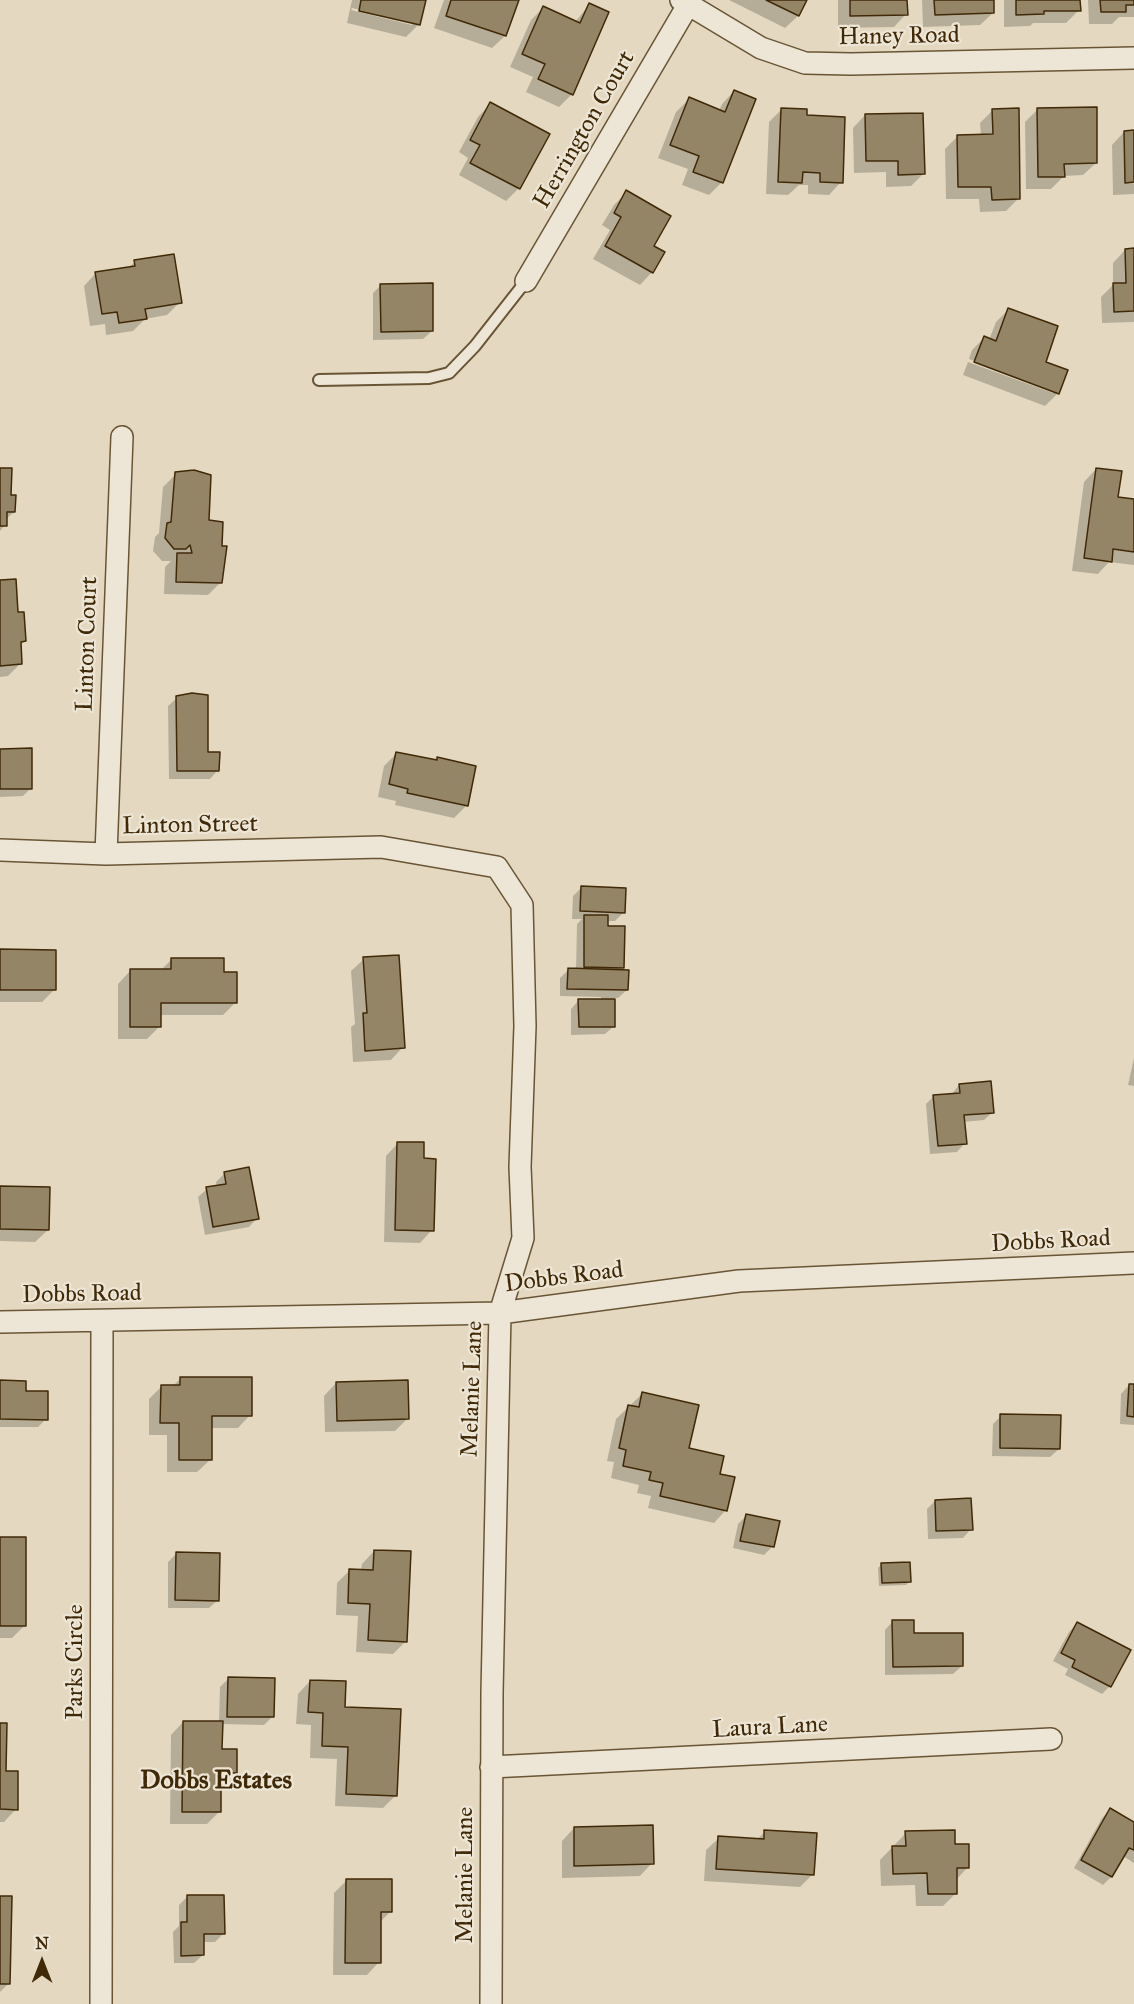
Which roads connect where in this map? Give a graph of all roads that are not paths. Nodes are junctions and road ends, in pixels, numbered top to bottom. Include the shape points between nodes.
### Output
1 (684, 2) edge
2 (1134, 58) edge
3 (526, 281) joint
4 (319, 380) dead end
5 (122, 437) dead end
6 (381, 847) joint
7 (0, 850) edge
8 (106, 854) junction
9 (1134, 1263) edge
10 (500, 1312) junction
11 (102, 1321) junction
12 (0, 1322) edge
13 (1051, 1740) dead end
14 (492, 1767) junction
15 (101, 2004) edge
16 (491, 2004) edge

1 - 2 street, Haney Road via 761,48 806,63
1 - 3 street, Herrington Court
3 - 4 lane via 476,346 449,373 429,378
5 - 8 street, Linton Court
6 - 8 street, Linton Street
6 - 10 street, Melanie Lane via 497,867 522,905 523,1238
7 - 8 street, Linton Street
9 - 10 street, Dobbs Road via 739,1281
10 - 11 street, Dobbs Road
10 - 14 street, Melanie Lane
11 - 12 street, Dobbs Road
11 - 15 street, Parks Circle
13 - 14 street, Laura Lane
14 - 16 street, Melanie Lane

